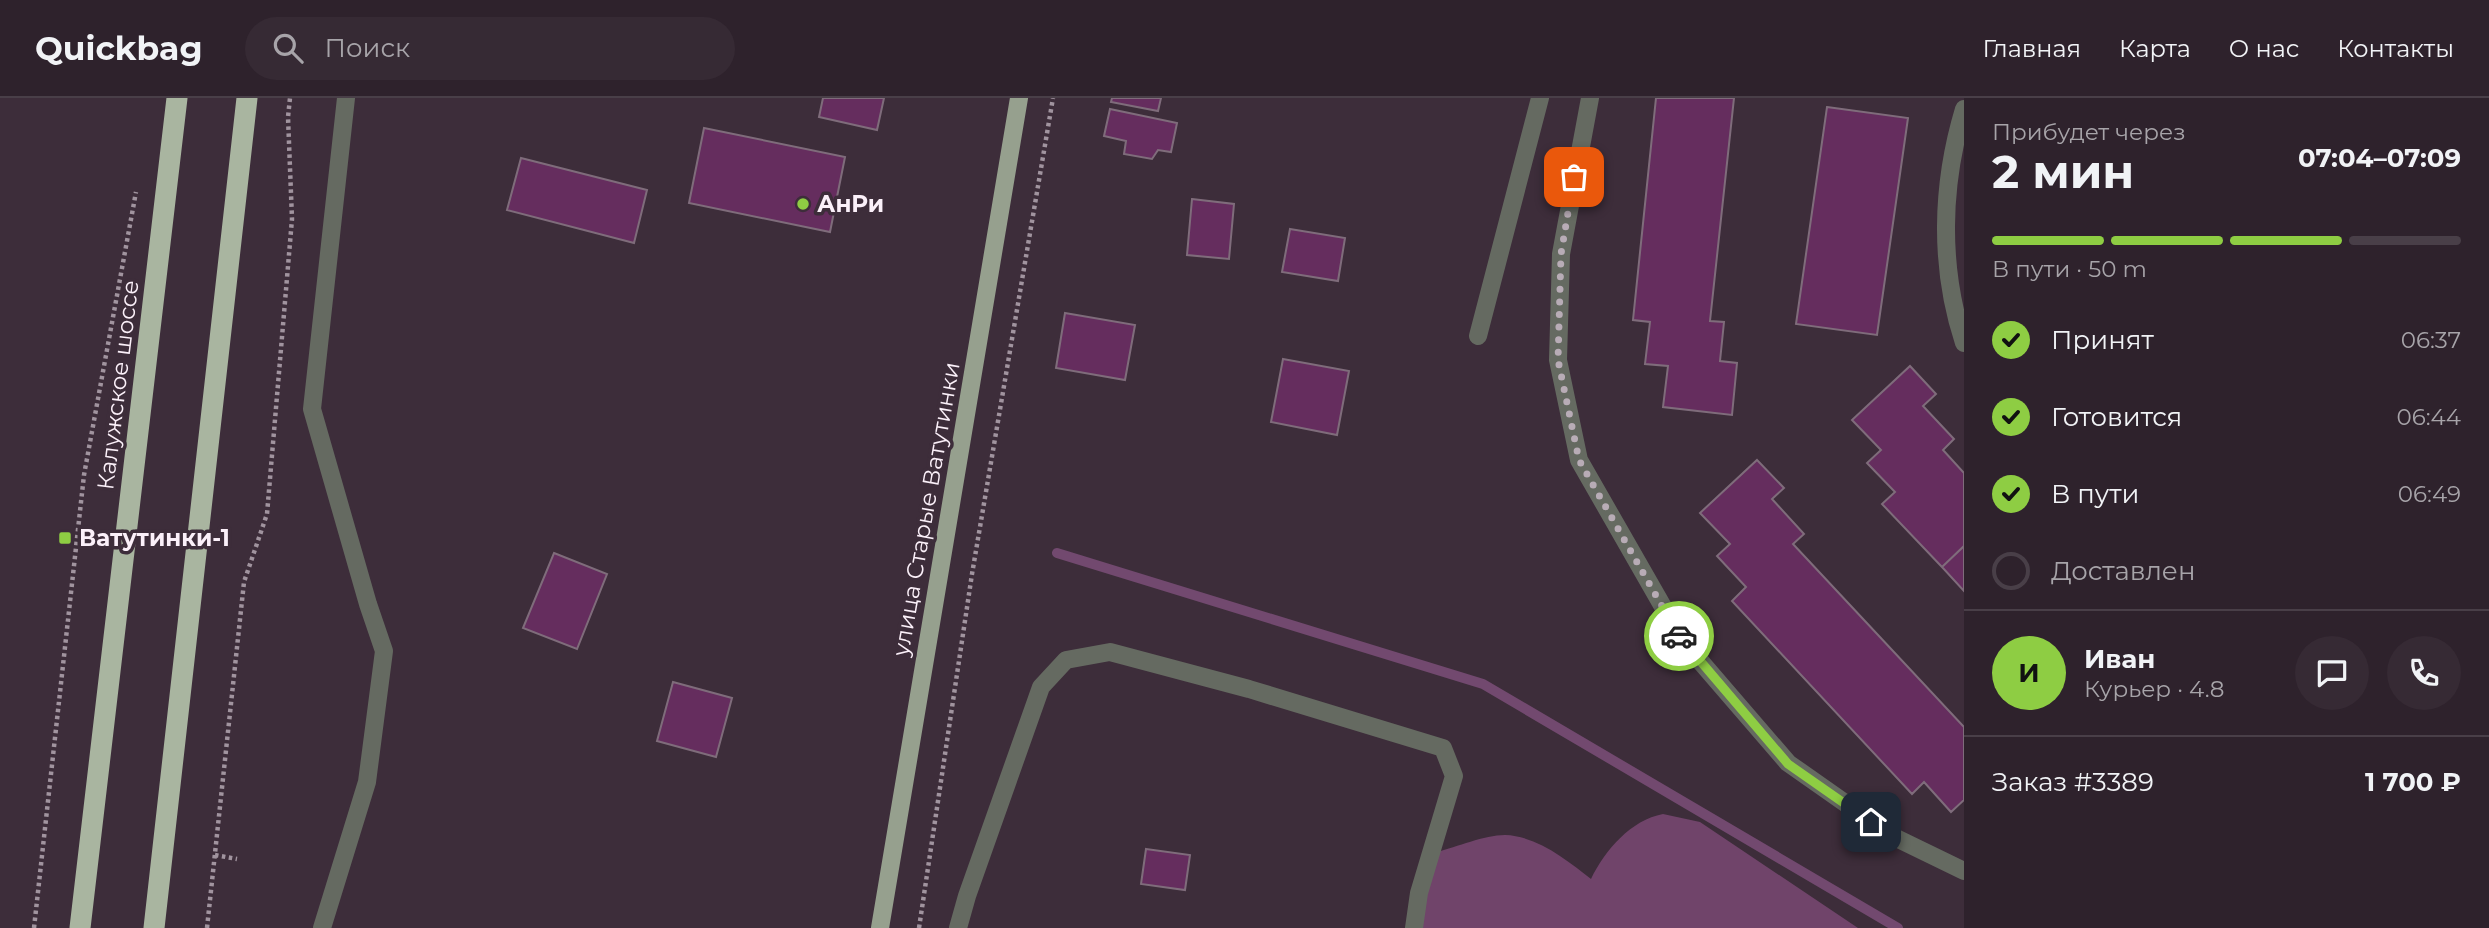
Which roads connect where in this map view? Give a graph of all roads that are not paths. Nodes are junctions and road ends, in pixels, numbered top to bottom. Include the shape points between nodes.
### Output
1 (177, 98) edge
2 (247, 98) edge
3 (346, 98) edge
4 (1019, 98) edge
5 (1540, 98) edge
6 (1590, 98) edge
7 (1964, 110) edge
8 (1478, 335) dead end
9 (1964, 343) edge
10 (1964, 871) edge
11 (80, 928) edge
12 (154, 928) edge
13 (322, 928) edge
14 (880, 928) edge
15 (958, 928) edge
16 (1414, 928) edge

1 - 11 highway, Калужское шоссе
2 - 12 highway
3 - 13 street via 313,410 384,651 367,782
4 - 14 main road, улица Старые Ватутинки
5 - 8 street
6 - 10 street via 1561,254 1558,360 1579,460 1682,640 1788,764 1892,836
7 - 9 street via 1946,192 1947,264
15 - 16 street via 1041,687 1066,660 1110,652 1443,748 1454,776 1419,893

